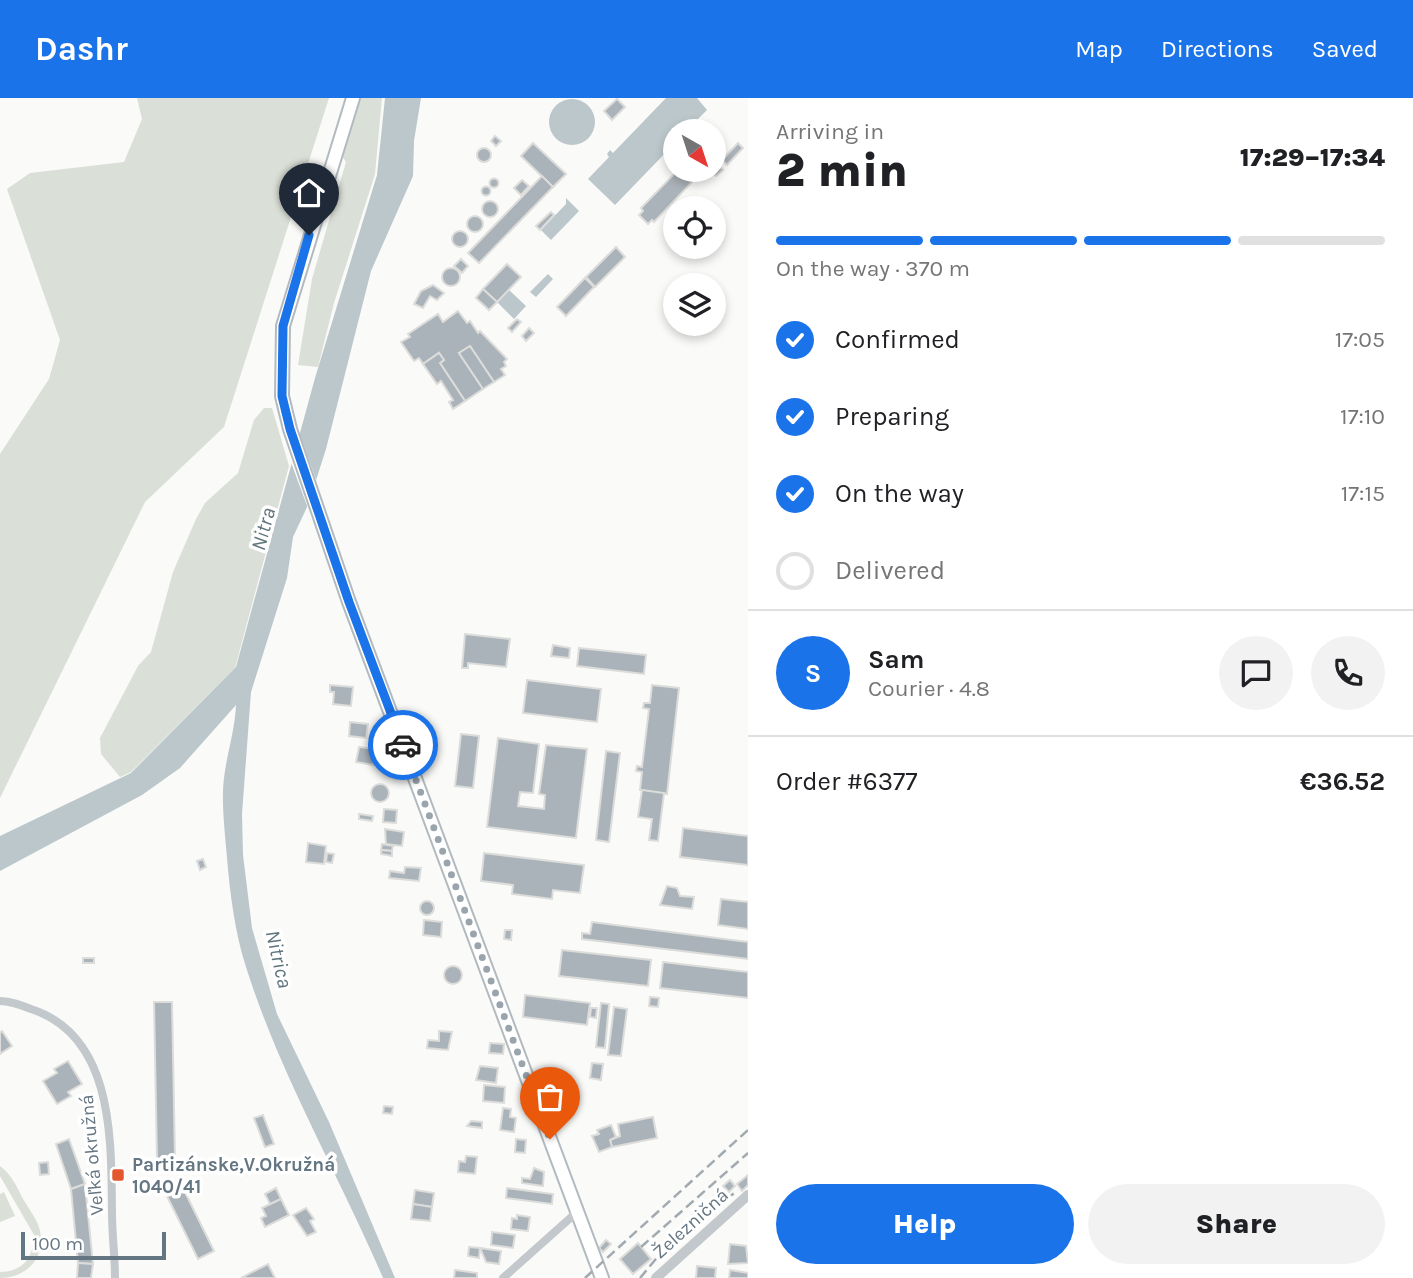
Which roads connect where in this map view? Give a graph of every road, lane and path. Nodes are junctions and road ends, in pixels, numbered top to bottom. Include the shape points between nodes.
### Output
1 (353, 98) edge
2 (0, 1002) edge
3 (748, 1195) edge
4 (577, 1212) junction
5 (115, 1278) edge
6 (503, 1278) edge
7 (602, 1278) edge
8 (656, 1278) edge

1 - 4 main road via 283,326 282,396 332,549
2 - 5 street, Veľká okružná via 41,1012 58,1022 84,1049 98,1074 109,1145
3 - 8 street, Železničná
4 - 6 street
4 - 7 main road

